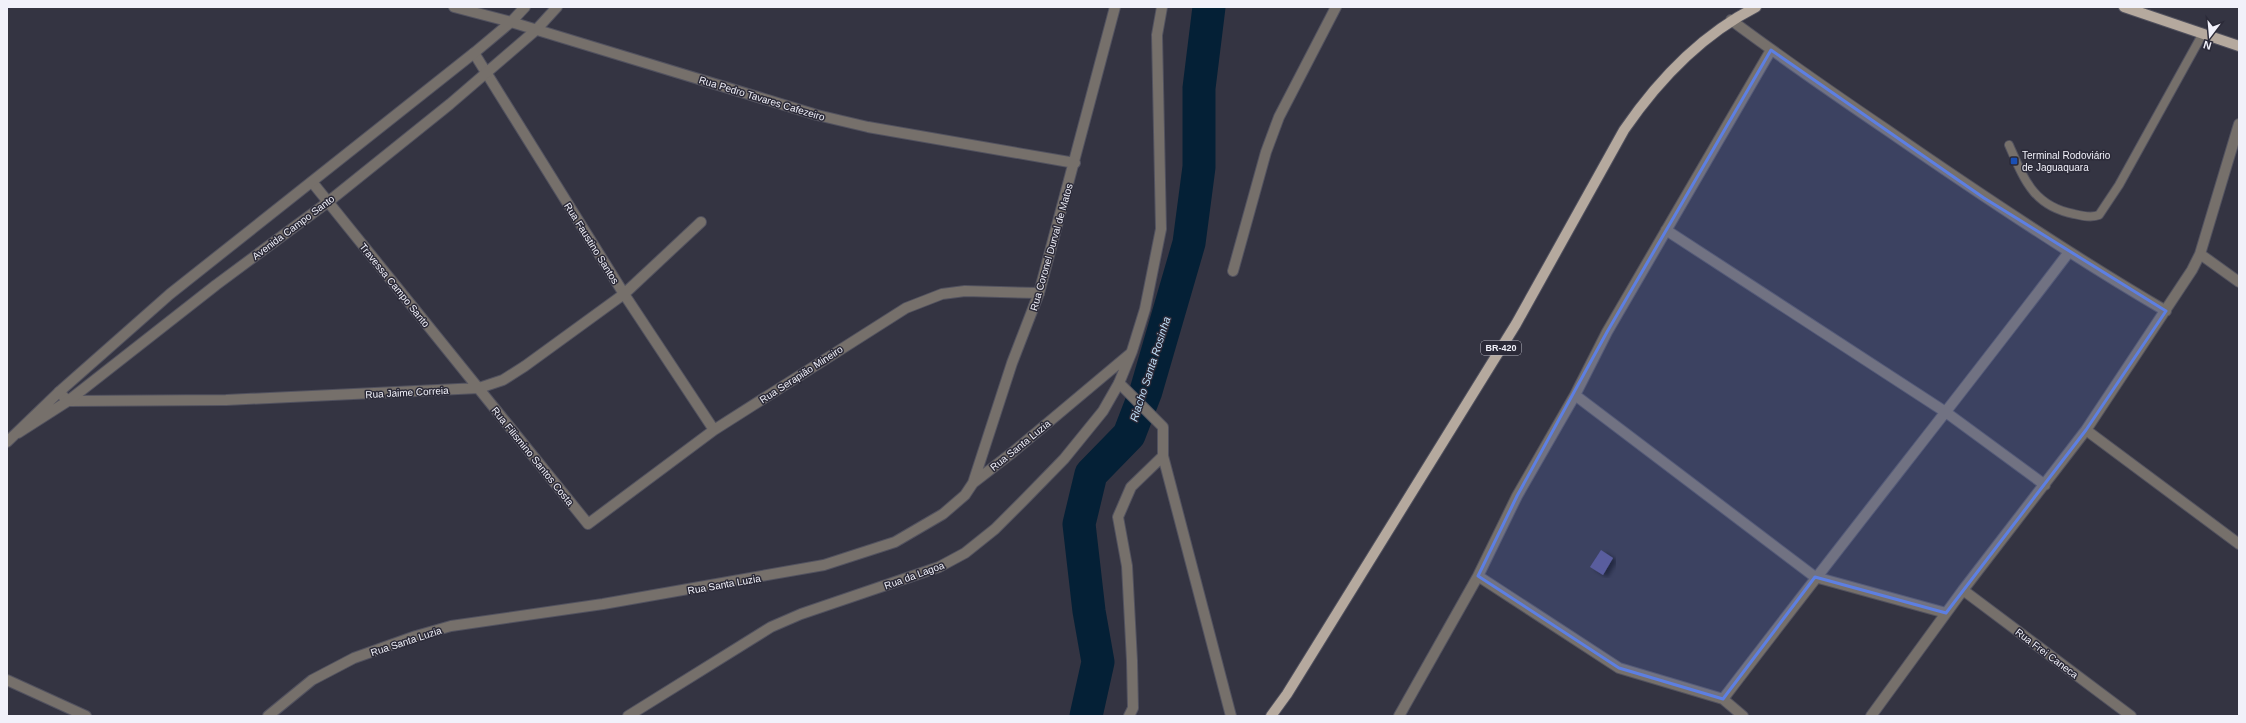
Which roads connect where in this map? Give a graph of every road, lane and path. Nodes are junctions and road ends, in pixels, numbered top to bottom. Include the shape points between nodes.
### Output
1 (454, 7) edge
2 (525, 7) edge
3 (557, 7) edge
4 (1115, 7) edge
5 (1162, 7) edge
6 (1336, 7) edge
7 (1756, 7) edge
8 (2124, 7) edge
9 (1731, 20) junction
10 (511, 22) junction
11 (536, 30) junction
12 (2202, 35) junction
13 (2239, 46) edge
14 (1771, 50) junction
15 (474, 53) junction
16 (486, 73) junction
17 (2239, 124) edge
18 (2009, 145) dead end
19 (1075, 163) junction
20 (312, 182) junction
21 (328, 202) junction
22 (701, 222) dead end
23 (1666, 230) junction
24 (2069, 252) junction
25 (2200, 254) junction
26 (1233, 272) dead end
27 (2239, 282) edge
28 (1039, 293) junction
29 (624, 294) junction
30 (2166, 311) junction
31 (1132, 352) junction
32 (1120, 383) junction
33 (479, 388) junction
34 (59, 392) junction
35 (1575, 395) junction
36 (68, 401) junction
37 (1947, 413) junction
38 (714, 430) junction
39 (2086, 430) junction
40 (18, 433) junction
41 (7, 442) edge
42 (1163, 456) junction
43 (972, 483) junction
44 (2045, 485) junction
45 (588, 524) joint
46 (2239, 544) edge
47 (1478, 576) junction
48 (1816, 577) junction
49 (1963, 590) junction
50 (1946, 613) junction
51 (7, 680) edge
52 (1723, 699) junction
53 (86, 716) edge
54 (268, 716) edge
55 (628, 716) edge
56 (1129, 716) edge
57 (1231, 716) edge
58 (1271, 716) edge
59 (1399, 716) edge
60 (1743, 716) edge
61 (1871, 716) edge
62 (2131, 716) edge

1 - 10 street, Rua Pedro Tavares Cafezeiro
2 - 10 street, Avenida Campo Santo
3 - 11 street, Avenida Campo Santo
4 - 19 street, Rua Coronel Durval de Matos
5 - 31 street, Rua da Lagoa via 1157,35 1161,229 1145,309
6 - 26 street via 1279,116 1266,152
7 - 9 main road, BR-420
8 - 12 main road
9 - 14 street
9 - 58 main road, BR-420 via 1682,58 1624,130 1516,324 1376,552
10 - 11 street, Rua Pedro Tavares Cafezeiro
10 - 15 street, Avenida Campo Santo
11 - 16 street, Avenida Campo Santo
11 - 19 street, Rua Pedro Tavares Cafezeiro via 817,115 868,127
12 - 13 main road
12 - 18 lane via 2119,185 2099,215 2082,216 2062,211 2039,196 2026,183
14 - 23 street
14 - 24 street via 1984,198
15 - 16 street, Rua Faustino Santos
15 - 20 street, Avenida Campo Santo
16 - 21 street, Avenida Campo Santo
16 - 29 street, Rua Faustino Santos
17 - 25 street
19 - 28 street, Rua Coronel Durval de Matos
20 - 21 street, Travessa Campo Santo
20 - 34 street, Avenida Campo Santo via 170,294
21 - 33 street, Travessa Campo Santo
21 - 36 street, Avenida Campo Santo via 216,285
22 - 29 street, Rua Jaime Correia
23 - 35 street via 1607,332
23 - 37 street
24 - 30 street
24 - 37 street
25 - 27 street
25 - 30 street
28 - 38 street, Rua Serapião Mineiro via 965,291 942,294 906,308
28 - 43 street, Rua Coronel Durval de Matos via 1012,363
29 - 33 street, Rua Jaime Correia via 525,366 503,380
29 - 38 street, Rua Faustino Santos
30 - 39 street
31 - 32 street, Rua da Lagoa
31 - 43 street, Rua Santa Luzia
32 - 42 street via 1163,427
32 - 55 street, Rua da Lagoa via 1103,411 1064,459 995,529 965,553 940,568 801,614 771,627
33 - 36 street, Rua Jaime Correia via 226,400
33 - 45 street, Rua Filismino Santos Costa
34 - 36 street
34 - 40 street, Avenida Campo Santo
35 - 47 street via 1517,496
35 - 48 street
36 - 40 street, Avenida Campo Santo
37 - 44 street
37 - 48 street
38 - 45 street, Rua Serapião Mineiro
39 - 44 street
39 - 46 street
40 - 41 street, Avenida Campo Santo
42 - 56 street via 1131,486 1118,517 1126,566 1132,661 1133,708
42 - 57 street
43 - 54 street, Rua Santa Luzia via 965,495 943,514 895,542 817,567 602,604 451,626 354,658 312,680
44 - 49 street
47 - 52 street via 1619,668
47 - 59 street
48 - 50 street
48 - 52 street
49 - 50 street
49 - 62 street, Rua Frei Caneca
50 - 61 street
51 - 53 street
52 - 60 street

